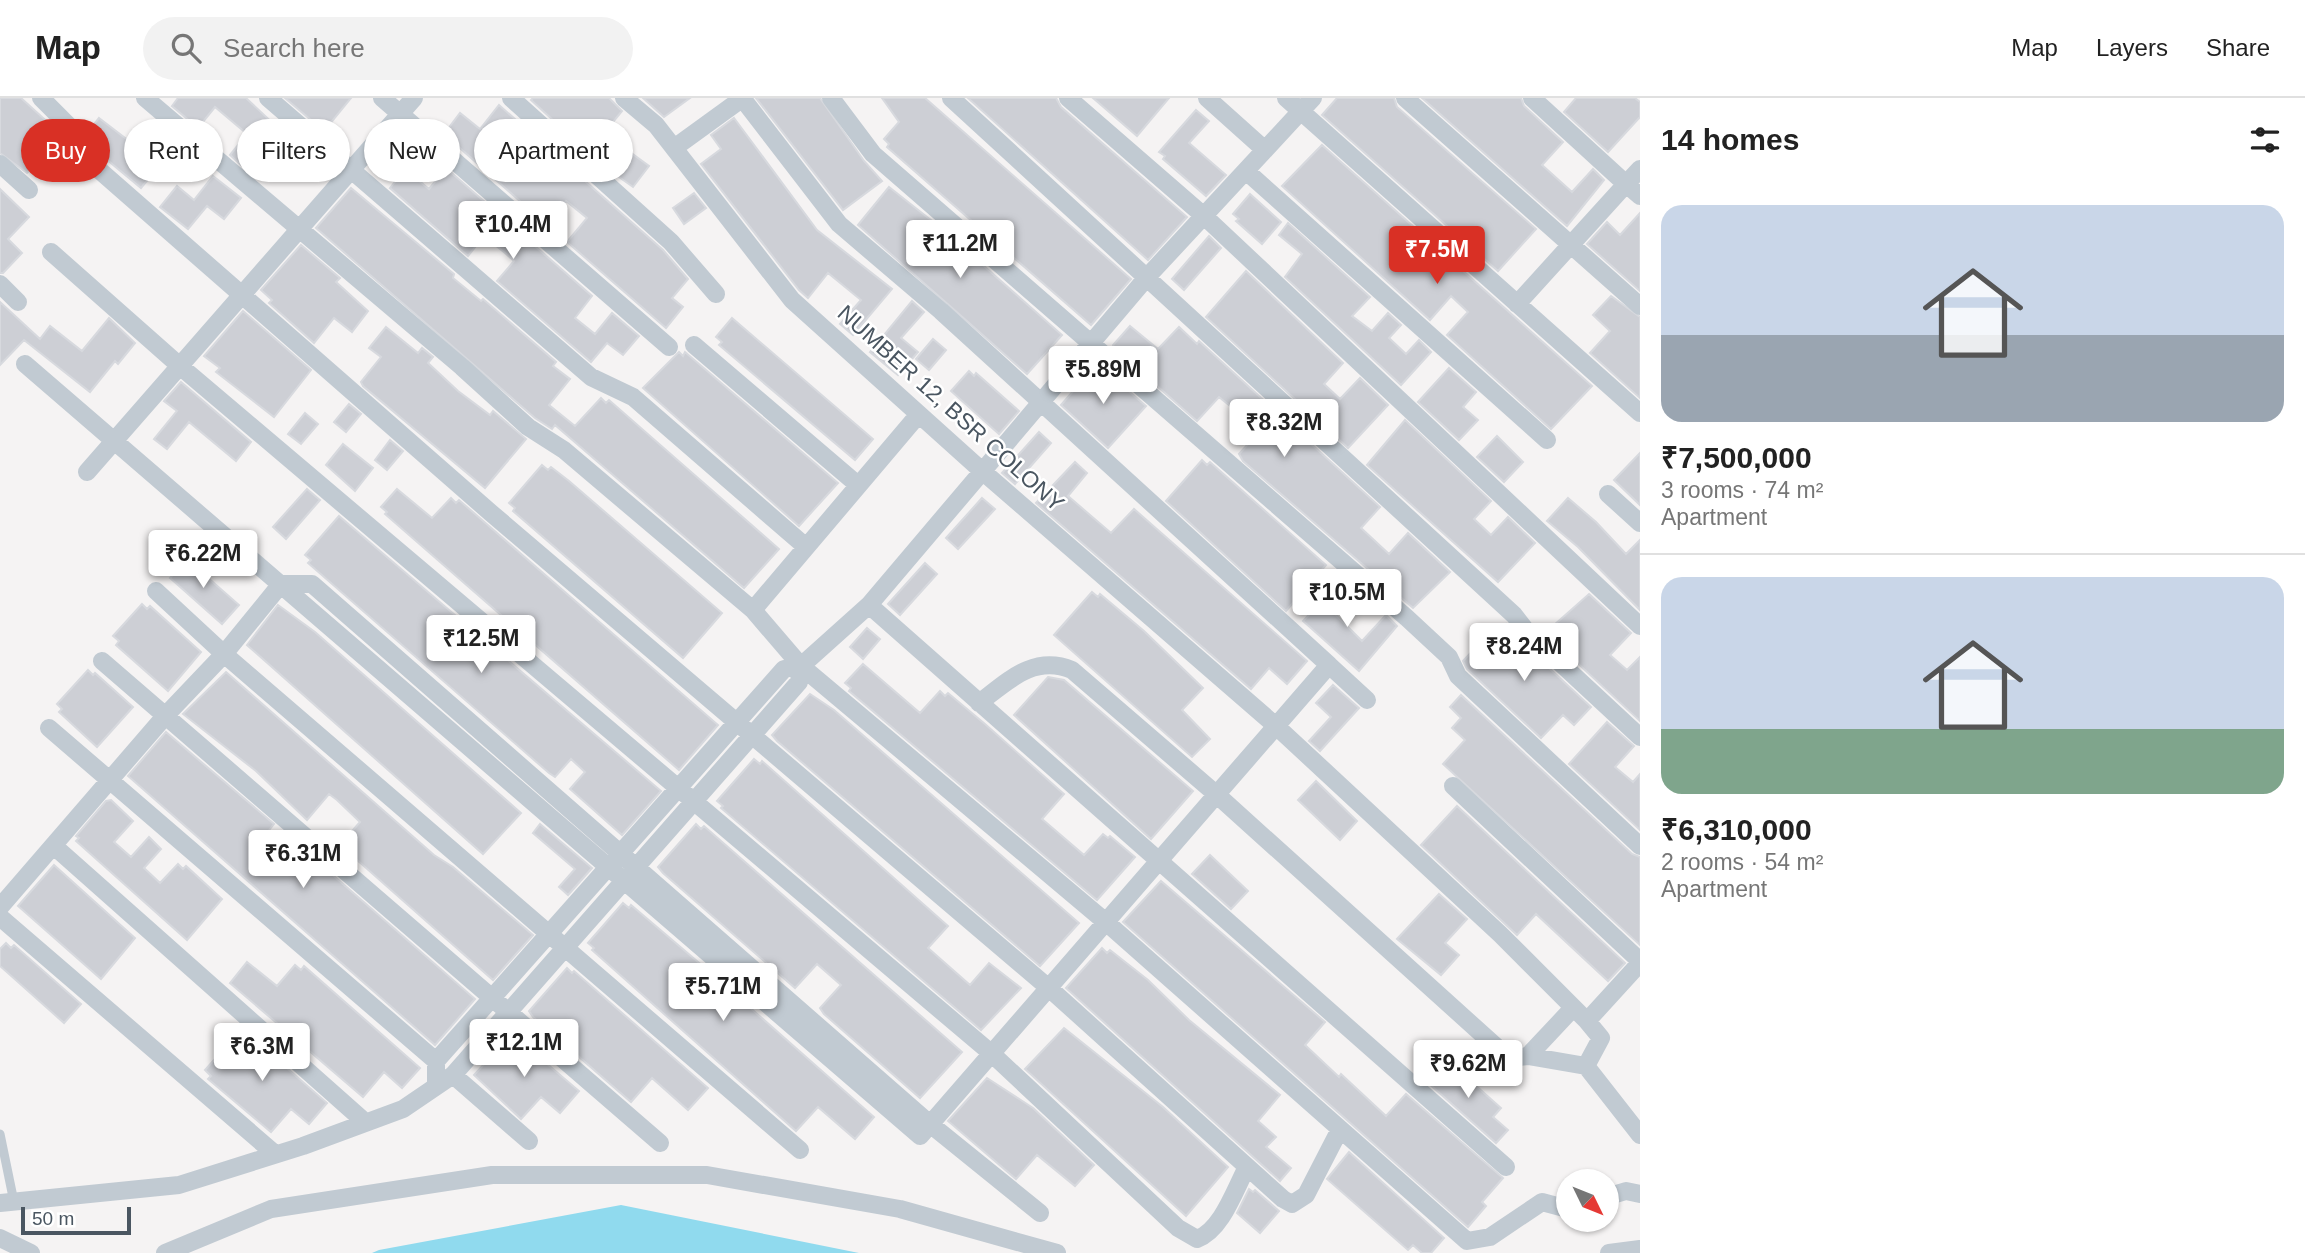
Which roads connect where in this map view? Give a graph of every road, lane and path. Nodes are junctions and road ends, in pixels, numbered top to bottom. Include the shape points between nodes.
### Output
1 (41, 98) edge
2 (145, 98) edge
3 (268, 98) edge
4 (382, 98) edge
5 (414, 98) edge
6 (511, 98) edge
7 (624, 98) edge
8 (742, 98) edge
9 (831, 98) edge
10 (951, 98) edge
11 (1068, 98) edge
12 (1207, 98) edge
13 (1286, 98) edge
14 (1405, 98) edge
15 (1532, 98) edge
16 (1307, 105) edge
17 (400, 113) junction
18 (62, 119) edge
19 (674, 148) junction
20 (1265, 150) junction
21 (0, 164) edge
22 (352, 169) junction
23 (1640, 169) edge
24 (1246, 171) junction
25 (110, 179) edge
26 (1626, 184) junction
27 (29, 190) dead end
28 (1640, 196) edge
29 (1204, 216) junction
30 (301, 231) junction
31 (1571, 244) junction
32 (51, 252) dead end
33 (1148, 276) junction
34 (0, 284) edge
35 (244, 295) junction
36 (716, 295) dead end
37 (18, 302) dead end
38 (1517, 304) junction
39 (1640, 306) edge
40 (1090, 344) junction
41 (694, 345) dead end
42 (669, 347) dead end
43 (25, 364) dead end
44 (181, 367) junction
45 (1039, 403) junction
46 (1640, 413) edge
47 (919, 414) junction
48 (1546, 440) dead end
49 (114, 441) junction
50 (981, 470) junction
51 (87, 472) dead end
52 (858, 485) junction
53 (1608, 494) dead end
54 (1640, 523) edge
55 (805, 545) junction
56 (281, 584) junction
57 (156, 591) dead end
58 (869, 606) junction
59 (753, 610) junction
60 (1640, 626) edge
61 (224, 654) junction
62 (102, 661) dead end
63 (1329, 665) junction
64 (802, 666) junction
65 (1367, 699) dead end
66 (979, 703) junction
67 (166, 715) junction
68 (738, 721) junction
69 (1276, 726) junction
70 (49, 727) dead end
71 (753, 734) junction
72 (1640, 737) edge
73 (111, 783) junction
74 (1453, 786) dead end
75 (678, 789) junction
76 (1216, 794) junction
77 (693, 801) junction
78 (55, 846) junction
79 (1640, 846) edge
80 (615, 860) junction
81 (1158, 862) junction
82 (636, 866) junction
83 (624, 880) junction
84 (0, 907) edge
85 (0, 917) edge
86 (1107, 923) junction
87 (551, 933) junction
88 (566, 946) junction
89 (1640, 962) edge
90 (1050, 989) junction
91 (494, 997) junction
92 (1573, 1008) junction
93 (509, 1011) junction
94 (1587, 1021) junction
95 (990, 1053) junction
96 (1528, 1056) junction
97 (436, 1061) junction
98 (1586, 1066) junction
99 (453, 1075) junction
100 (436, 1085) junction
101 (365, 1122) junction
102 (930, 1124) junction
103 (1339, 1131) junction
104 (0, 1134) edge
105 (1640, 1135) edge
106 (529, 1141) dead end
107 (660, 1143) dead end
108 (800, 1150) dead end
109 (274, 1153) junction
110 (1247, 1167) junction
111 (1506, 1167) dead end
112 (1619, 1193) edge
113 (1640, 1194) edge
114 (7, 1202) edge
115 (1556, 1206) edge
116 (1040, 1213) dead end
117 (0, 1238) edge
118 (1640, 1249) edge
119 (31, 1253) edge
120 (165, 1253) edge
121 (1057, 1253) edge
122 (1609, 1253) edge

1 - 18 street
2 - 30 street
3 - 22 street
4 - 17 street
5 - 17 street
6 - 36 street via 671,242
7 - 19 street, NUMBER 12, BSR COLONY via 656,125
8 - 19 street
8 - 45 street via 839,224
9 - 40 street via 873,154
10 - 33 street
11 - 29 street
12 - 20 street
13 - 16 street
14 - 31 street
15 - 26 street
16 - 20 street
16 - 38 street
17 - 22 street
17 - 42 street
19 - 47 street, NUMBER 12, BSR COLONY via 792,300
20 - 24 street
21 - 27 street
22 - 30 street
22 - 55 street via 591,377 633,397
23 - 26 street
24 - 29 street
24 - 48 street
25 - 35 street
26 - 28 street
26 - 31 street
29 - 33 street
29 - 60 street
30 - 35 street
30 - 59 street via 528,427 564,450
31 - 38 street
31 - 39 street
32 - 44 street
33 - 40 street
33 - 72 street
34 - 37 street
35 - 44 street
35 - 68 street via 491,513
38 - 46 street
40 - 45 street
40 - 79 street via 1407,618 1448,657 1458,676
41 - 52 street
43 - 49 street
44 - 49 street
44 - 75 street
45 - 50 street
45 - 63 street
47 - 50 street, NUMBER 12, BSR COLONY
47 - 52 street
49 - 51 street
49 - 56 street
50 - 58 street
50 - 69 street, NUMBER 12, BSR COLONY
52 - 55 street
53 - 54 street
55 - 59 street
56 - 61 street
56 - 80 street
57 - 61 street
58 - 64 street
58 - 66 street
59 - 64 street
61 - 67 street
61 - 87 street
62 - 67 street
63 - 65 street
63 - 69 street
64 - 68 street via 784,669
64 - 71 street via 799,682
64 - 86 street
66 - 76 street via 1009,680 1042,664 1072,670
66 - 81 street
67 - 73 street
67 - 91 street
68 - 71 street
68 - 75 street
69 - 76 street
69 - 92 street, NUMBER 12, BSR COLONY
70 - 73 street
71 - 77 street
71 - 90 street
73 - 78 street
73 - 97 street
74 - 89 street
75 - 77 street
75 - 80 street
76 - 81 street
76 - 96 street via 1502,1052
77 - 82 street
77 - 95 street
78 - 84 street
78 - 101 street
80 - 82 street
80 - 83 street
80 - 87 street
81 - 86 street
81 - 111 street
82 - 83 street
82 - 102 street
83 - 88 street
83 - 102 street via 920,1136
85 - 109 street
86 - 90 street
86 - 103 street
87 - 88 street
87 - 91 street
88 - 93 street
88 - 108 street
89 - 94 street
90 - 95 street
90 - 110 street
91 - 93 street
91 - 97 street
92 - 94 street, NUMBER 12, BSR COLONY
92 - 96 street
93 - 99 street
93 - 107 street
94 - 98 street via 1601,1038
95 - 102 street
95 - 110 street via 1189,1236 1206,1236 1214,1227
96 - 98 street
97 - 100 street
98 - 105 street
99 - 100 street
99 - 106 street
100 - 101 street via 403,1109
101 - 109 street
102 - 116 street
103 - 110 street via 1299,1203 1283,1199
103 - 115 street via 1467,1241 1490,1237 1542,1202
104 - 114 lane
109 - 114 street via 179,1185
112 - 113 street
117 - 119 street
118 - 122 street
120 - 121 street via 271,1209 492,1175 707,1175 900,1209

